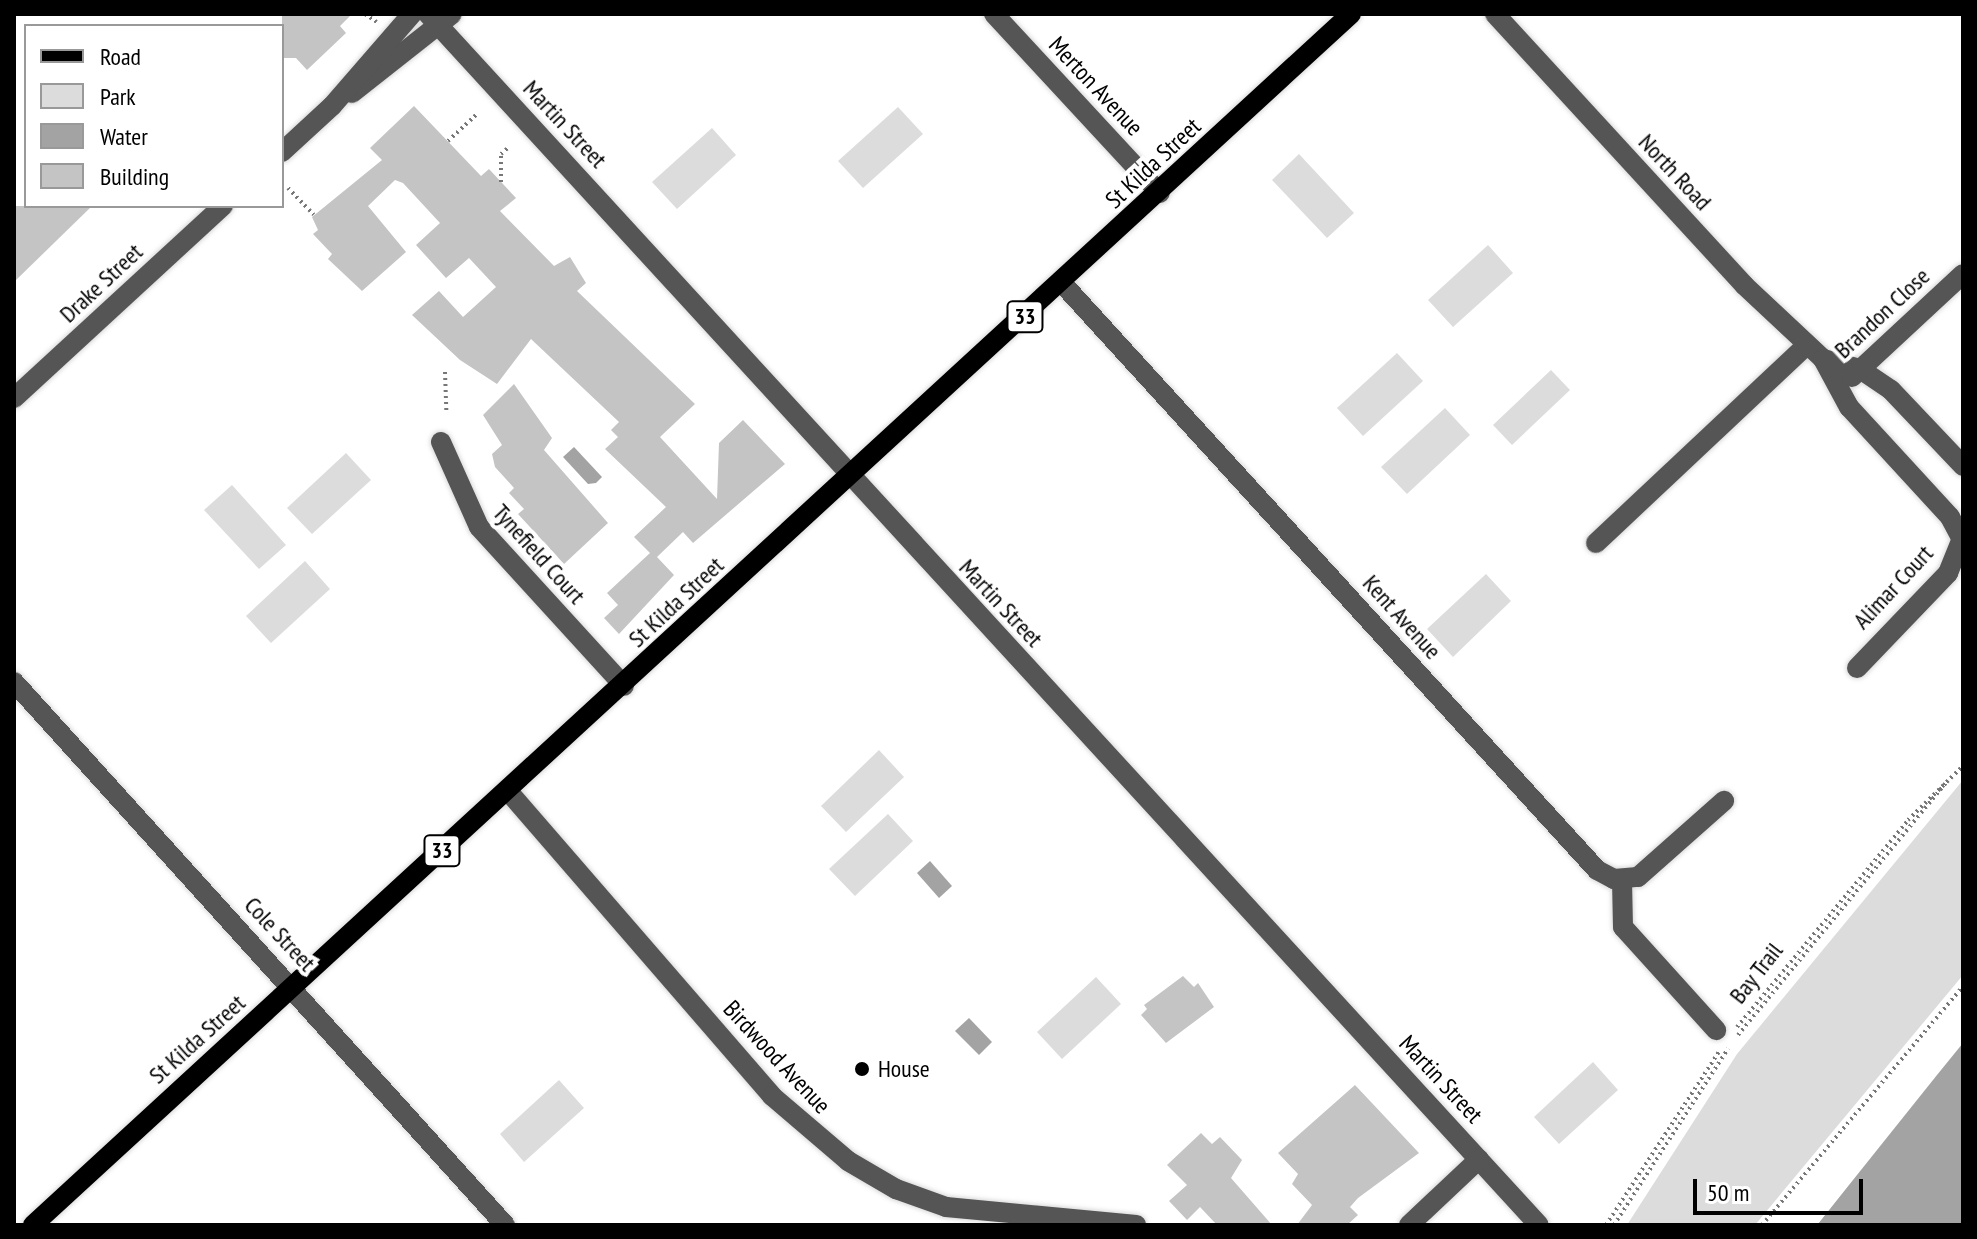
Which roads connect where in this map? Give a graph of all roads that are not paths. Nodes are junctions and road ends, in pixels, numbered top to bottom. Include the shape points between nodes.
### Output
1 (412, 14) edge
2 (994, 14) edge
3 (1351, 14) edge
4 (1495, 14) edge
5 (440, 18) edge
6 (332, 106) junction
7 (284, 150) edge
8 (1160, 193) junction
9 (221, 208) edge
10 (1963, 274) edge
11 (1062, 283) junction
12 (1815, 352) junction
13 (1860, 369) junction
14 (1837, 390) junction
15 (14, 398) edge
16 (441, 442) dead end
17 (1963, 466) edge
18 (850, 477) junction
19 (1962, 539) edge
20 (1596, 543) dead end
21 (1857, 668) dead end
22 (14, 682) edge
23 (624, 686) junction
24 (508, 791) junction
25 (1724, 801) dead end
26 (1622, 880) junction
27 (293, 986) junction
28 (1716, 1030) dead end
29 (1479, 1159) junction
30 (33, 1225) edge
31 (505, 1225) edge
32 (1136, 1225) edge
33 (1409, 1225) edge
34 (1539, 1225) edge

1 - 6 street
2 - 8 street, Merton Avenue
3 - 8 main road, St Kilda Street / 33
4 - 12 street, North Road
5 - 6 street
5 - 18 street, Martin Street
6 - 7 street
8 - 11 main road, St Kilda Street / 33
9 - 15 street, Drake Street
10 - 13 street, Brandon Close
11 - 18 main road, St Kilda Street / 33
11 - 26 street, Kent Avenue via 1597,870
12 - 13 street
12 - 14 street, North Road
12 - 20 street
13 - 14 street, Brandon Close
13 - 17 street via 1891,390
14 - 19 street, North Road via 1950,517
16 - 23 street, Tynefield Court via 479,527
18 - 23 main road, St Kilda Street / 33
18 - 29 street, Martin Street
19 - 21 street, Alimar Court via 1948,573
22 - 27 street, Cole Street
23 - 24 main road, St Kilda Street / 33
24 - 27 main road, St Kilda Street / 33
24 - 32 street, Birdwood Avenue via 772,1096 848,1161 896,1189 946,1207
25 - 26 street via 1652,869
26 - 28 street via 1623,927
27 - 30 main road, St Kilda Street / 33
27 - 31 street, Cole Street
29 - 33 street
29 - 34 street, Martin Street

